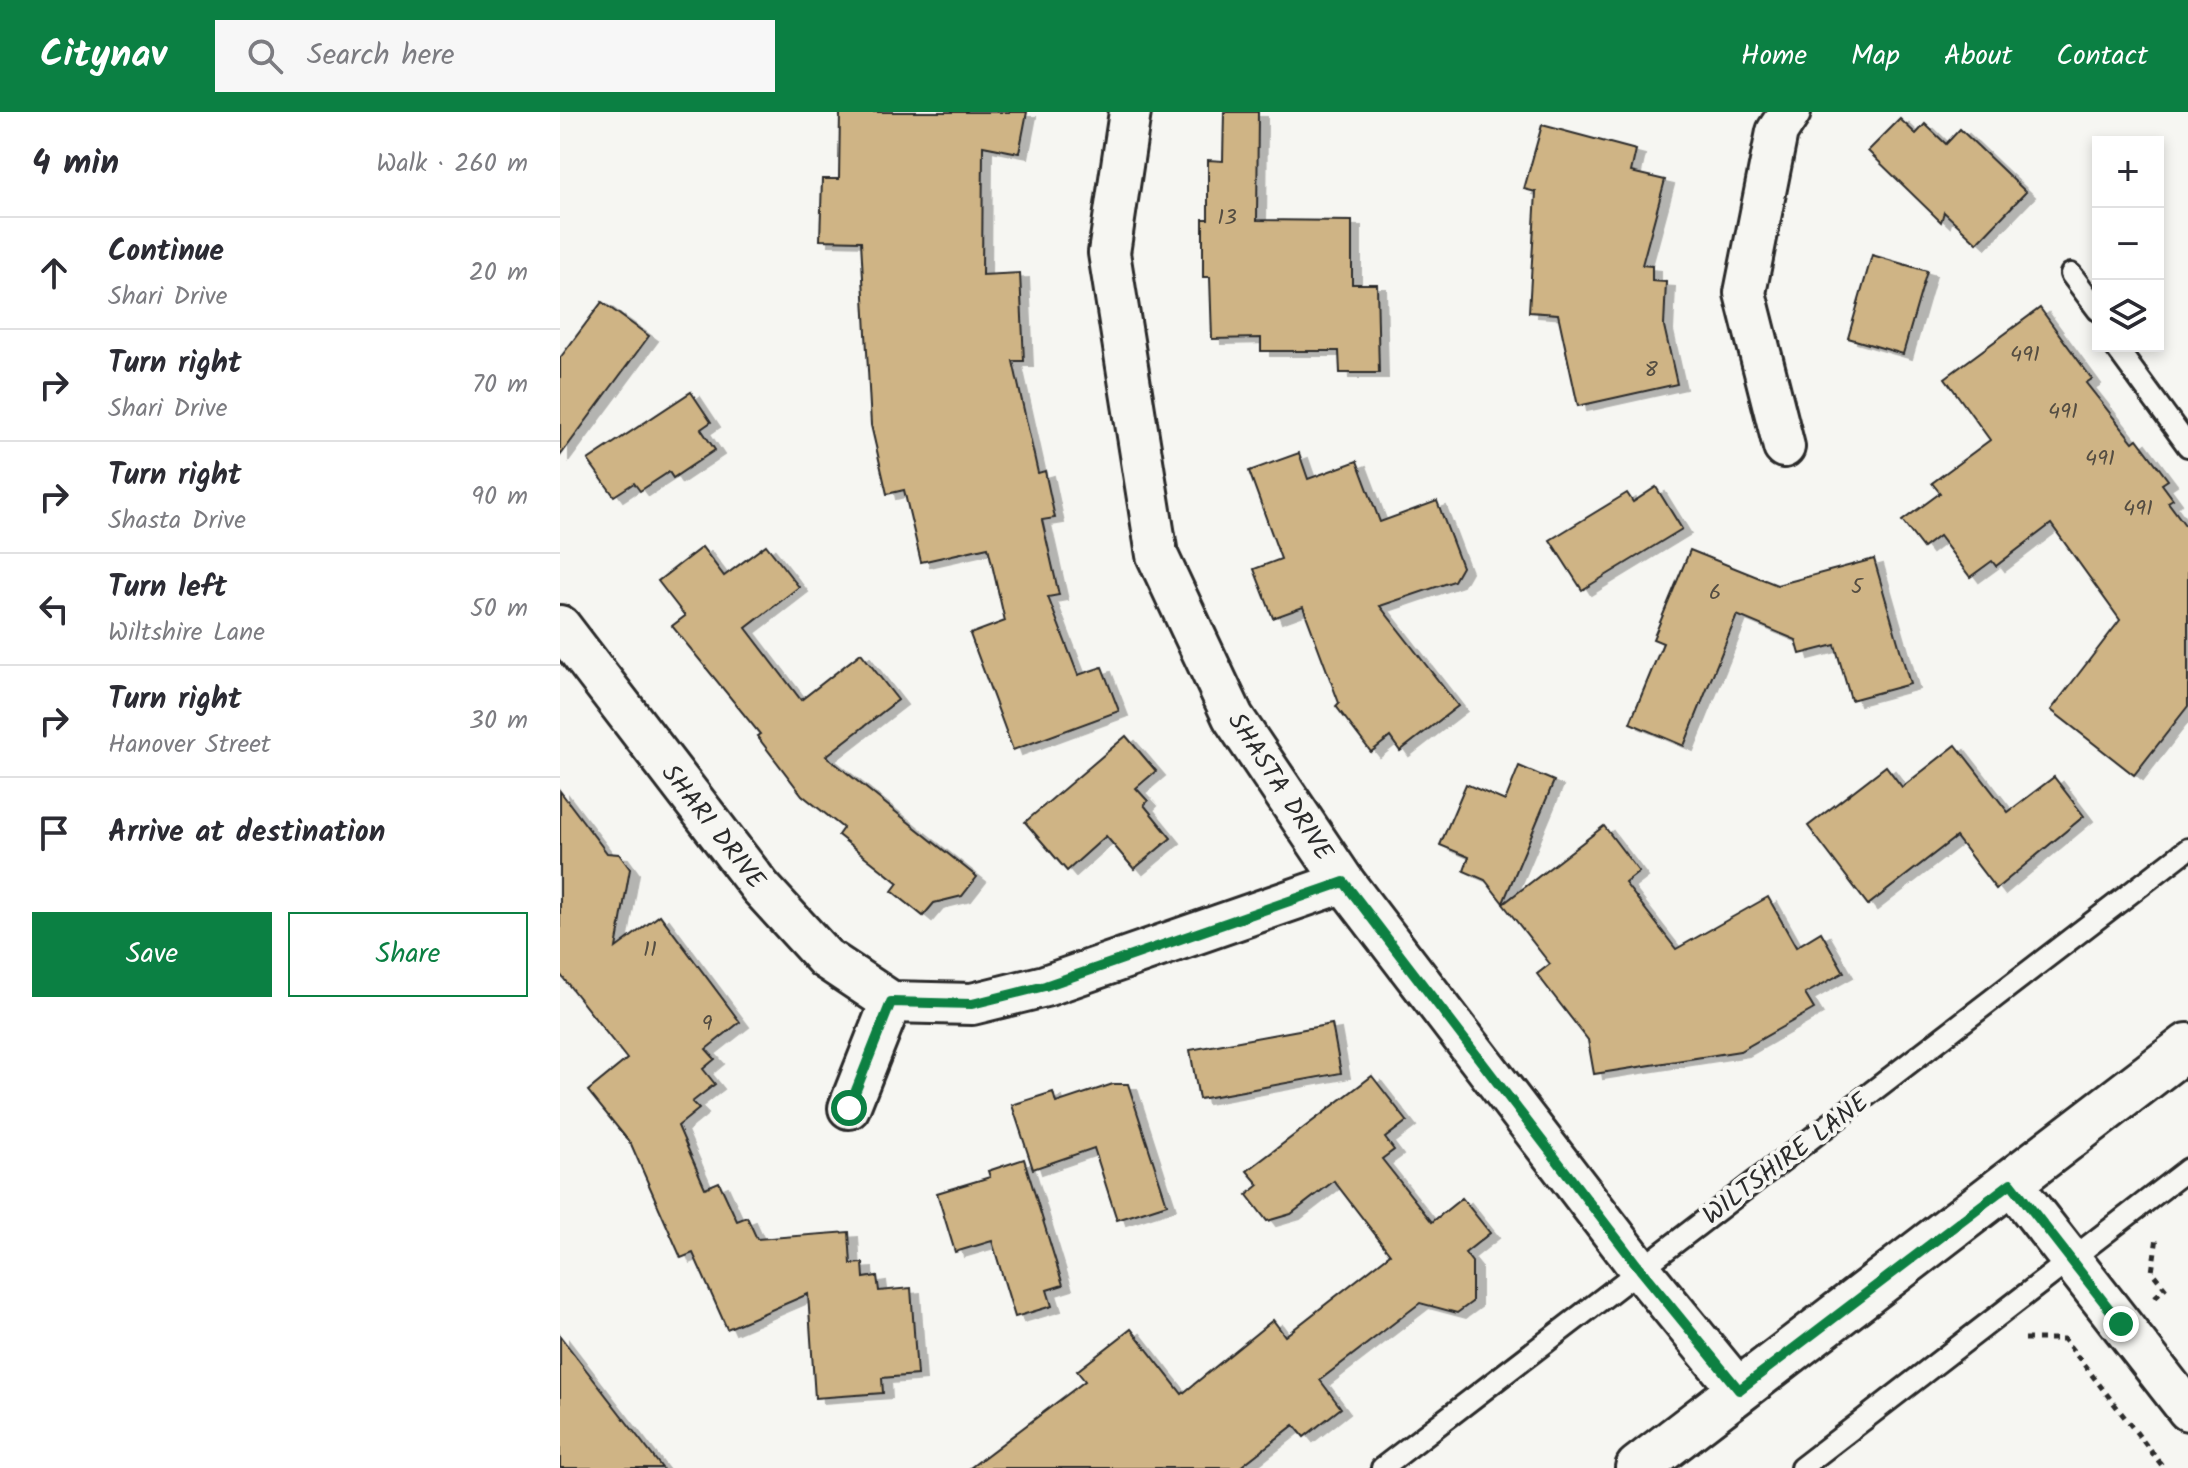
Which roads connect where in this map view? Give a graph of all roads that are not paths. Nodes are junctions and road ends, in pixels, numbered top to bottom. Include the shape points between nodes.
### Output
1 (1130, 112) edge
2 (1790, 112) edge
3 (2071, 274) dead end
4 (2092, 302) edge
5 (2119, 352) edge
6 (2188, 446) edge
7 (1784, 447) dead end
8 (560, 626) edge
9 (2188, 849) edge
10 (1344, 882) junction
11 (891, 1002) junction
12 (2188, 1046) edge
13 (849, 1108) dead end
14 (2188, 1169) edge
15 (2011, 1183) junction
16 (2070, 1259) junction
17 (1640, 1269) junction
18 (1739, 1390) junction
19 (2188, 1410) edge
20 (1382, 1468) edge
21 (1638, 1468) edge
22 (1801, 1468) edge

1 - 10 street, SHASTA DRIVE via 1109,253 1157,555 1233,717
2 - 7 street via 1777,132 1745,293
3 - 4 lane
5 - 6 lane
8 - 11 street, SHARI DRIVE via 760,887 825,958
9 - 17 lane, WILTSHIRE LANE
10 - 11 street via 1045,986 972,1004
10 - 17 street, SHASTA DRIVE
11 - 13 street
12 - 15 main road
14 - 16 lane
15 - 16 street
15 - 18 main road
16 - 19 street
16 - 22 lane
17 - 18 street, SHASTA DRIVE
17 - 20 lane, WILTSHIRE LANE
18 - 21 main road

